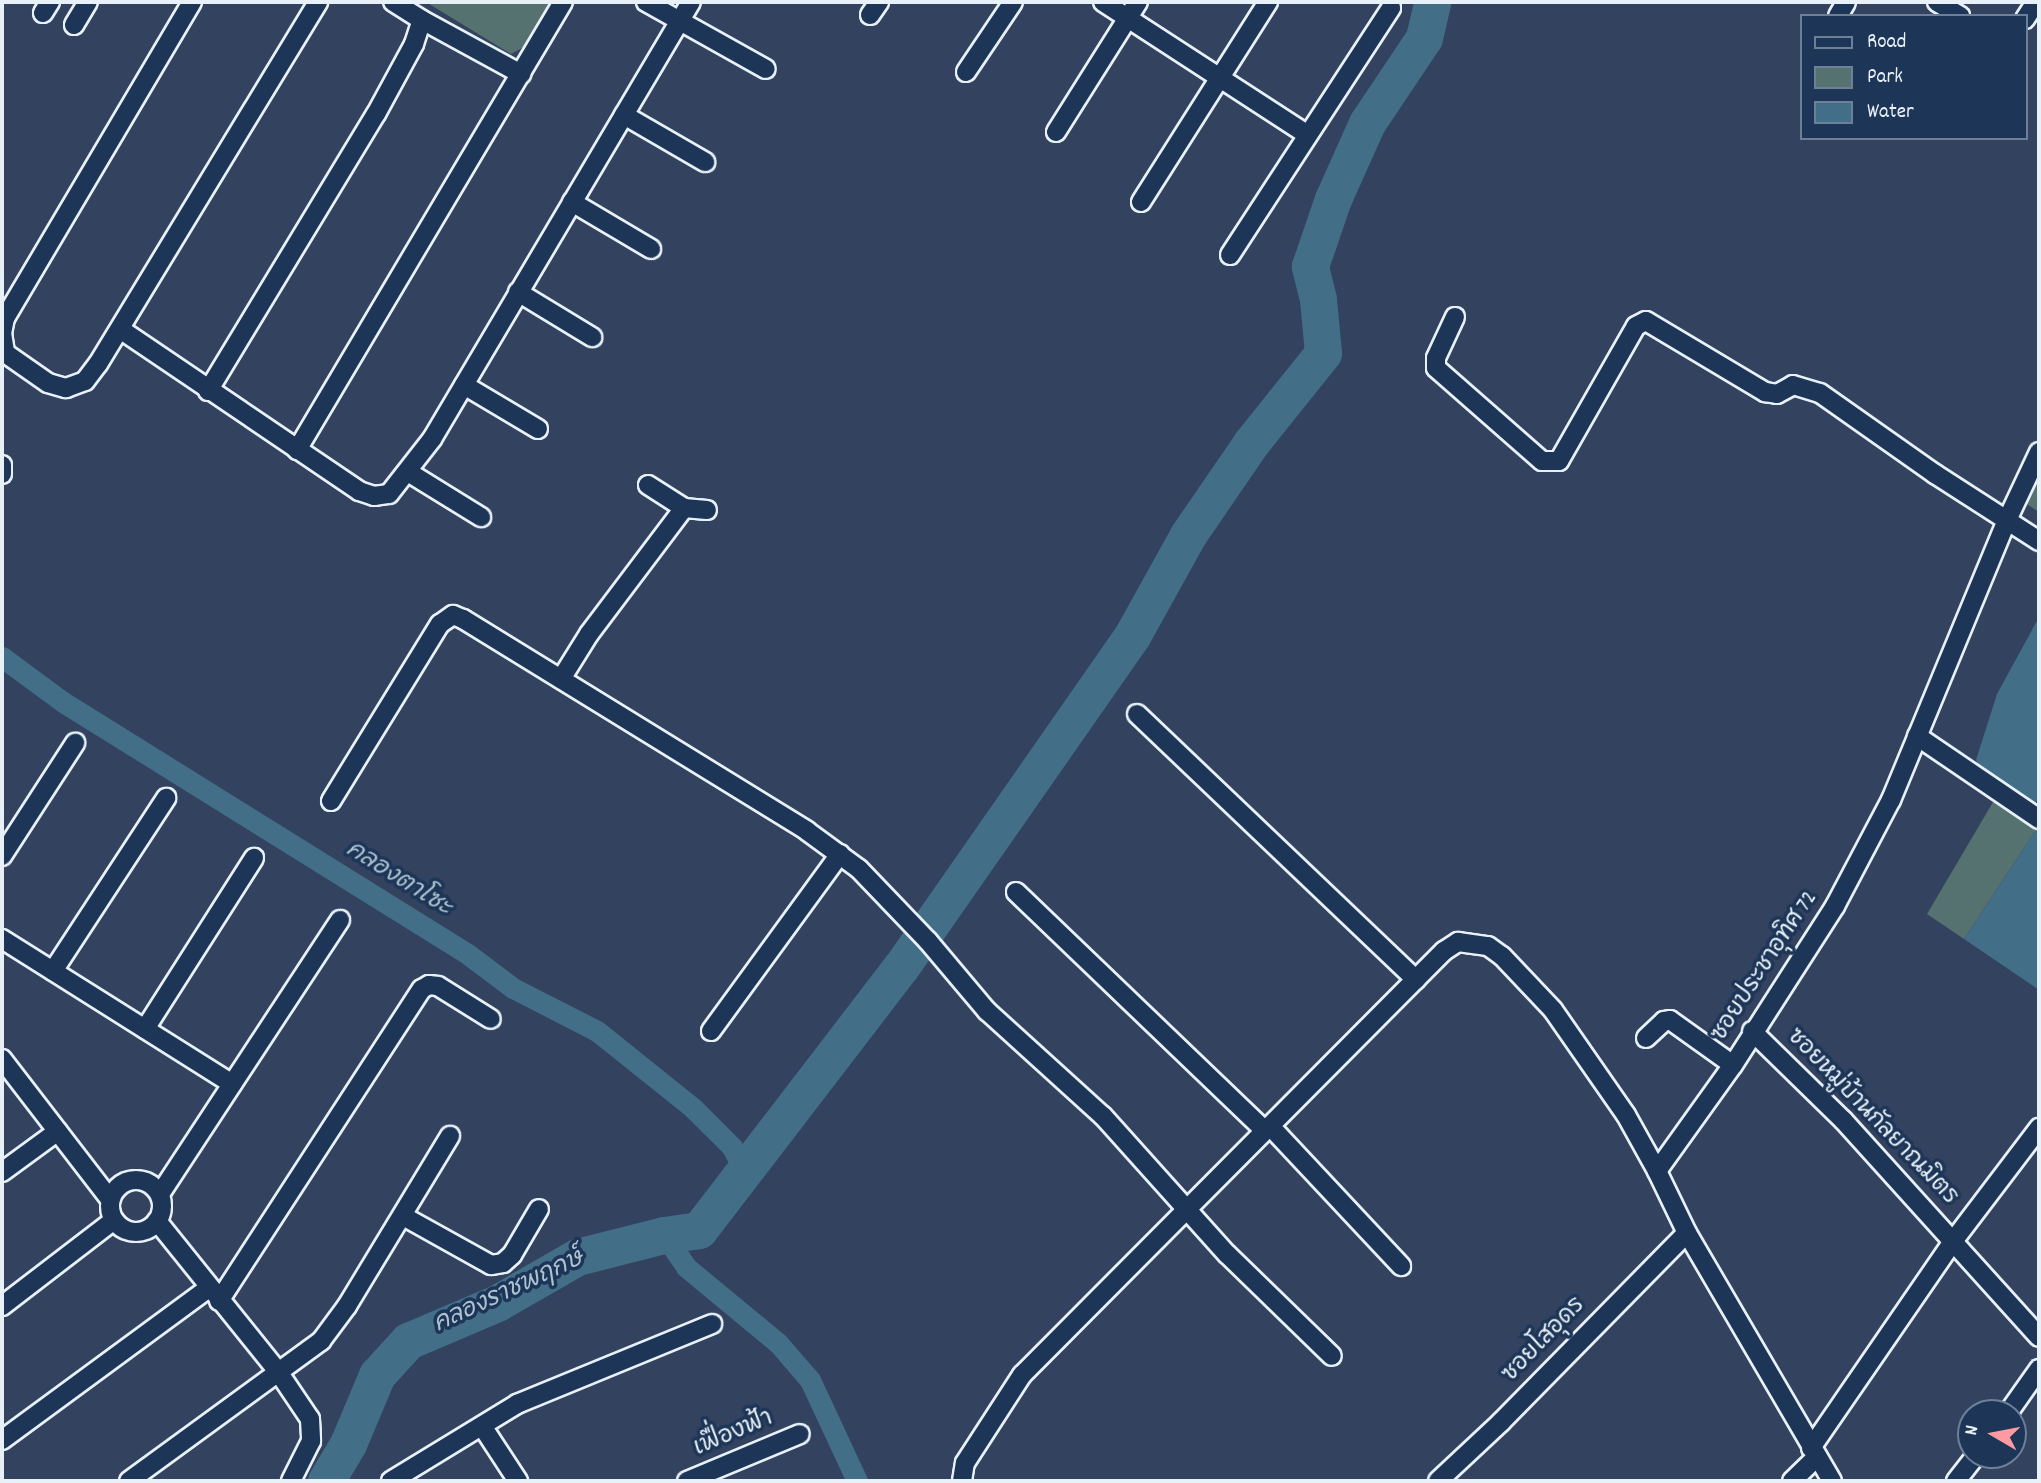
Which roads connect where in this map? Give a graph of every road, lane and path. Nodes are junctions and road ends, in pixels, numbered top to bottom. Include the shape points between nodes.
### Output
1 (88, 2) edge
2 (192, 2) edge
3 (318, 2) edge
4 (393, 2) edge
5 (563, 2) edge
6 (646, 2) edge
7 (691, 2) edge
8 (1013, 2) edge
9 (1102, 2) edge
10 (1138, 2) edge
11 (1268, 2) edge
12 (1937, 2) edge
13 (1391, 8) dead end
14 (1957, 14) edge
15 (1127, 18) junction
16 (422, 20) junction
17 (678, 20) junction
18 (74, 25) dead end
19 (766, 69) dead end
20 (966, 72) dead end
21 (521, 74) junction
22 (1220, 78) junction
23 (624, 115) junction
24 (1056, 132) dead end
25 (1308, 135) junction
26 (705, 162) dead end
27 (572, 202) junction
28 (1141, 202) dead end
29 (652, 249) dead end
30 (1230, 255) dead end
31 (518, 292) junction
32 (1455, 317) dead end
33 (120, 330) junction
34 (592, 337) dead end
35 (464, 385) junction
36 (208, 391) junction
37 (538, 429) dead end
38 (297, 450) junction
39 (2039, 452) edge
40 (2, 465) edge
41 (408, 472) junction
42 (2, 474) edge
43 (648, 485) dead end
44 (684, 508) junction
45 (707, 510) dead end
46 (481, 517) dead end
47 (2008, 519) junction
48 (2039, 541) edge
49 (561, 679) junction
50 (1137, 714) dead end
51 (1917, 736) junction
52 (75, 743) dead end
53 (166, 798) dead end
54 (331, 801) dead end
55 (2039, 819) edge
56 (840, 854) junction
57 (2, 856) edge
58 (254, 858) dead end
59 (1016, 892) dead end
60 (340, 920) dead end
61 (2, 939) edge
62 (53, 971) junction
63 (1416, 980) junction
64 (491, 1019) dead end
65 (145, 1029) junction
66 (711, 1031) dead end
67 (1752, 1031) junction
68 (1646, 1038) dead end
69 (2, 1059) edge
70 (1733, 1065) junction
71 (232, 1084) junction
72 (1267, 1128) junction
73 (2039, 1128) edge
74 (58, 1131) junction
75 (450, 1136) dead end
76 (1657, 1171) junction
77 (2, 1172) edge
78 (160, 1194) junction
79 (110, 1199) junction
80 (1187, 1208) junction
81 (539, 1209) dead end
82 (402, 1216) junction
83 (114, 1220) junction
84 (158, 1221) junction
85 (1687, 1233) junction
86 (1954, 1240) junction
87 (1401, 1266) dead end
88 (214, 1294) junction
89 (2, 1306) edge
90 (712, 1324) dead end
91 (2039, 1337) edge
92 (1332, 1356) dead end
93 (2039, 1368) edge
94 (276, 1370) junction
95 (2018, 1399) edge
96 (482, 1426) junction
97 (800, 1434) dead end
98 (2, 1440) edge
99 (1814, 1453) junction
100 (129, 1481) edge
101 (291, 1481) edge
102 (391, 1481) edge
103 (519, 1481) edge
104 (687, 1481) edge
105 (962, 1481) edge
106 (1438, 1481) edge
107 (1792, 1481) edge
108 (1832, 1481) edge

1 - 18 street
2 - 33 street via 5,318 2,333 5,352 48,383 66,388 85,381
3 - 33 street
4 - 16 street
5 - 21 street
6 - 17 street
7 - 17 street
8 - 20 street
9 - 15 street
10 - 15 street
11 - 22 street
12 - 14 street
13 - 25 street
15 - 22 street
15 - 24 street
16 - 21 street
16 - 36 street via 376,114
17 - 19 street
17 - 23 street
21 - 38 street
22 - 25 street
22 - 28 street
23 - 26 street
23 - 27 street
25 - 30 street
27 - 29 street
27 - 31 street
31 - 34 street
31 - 35 street
32 - 47 street via 1436,368 1542,461 1559,461 1636,326 1646,321 1765,392 1777,394 1793,385 1820,393
33 - 36 street
35 - 37 street
35 - 41 street
36 - 38 street
38 - 41 street via 374,496 389,494
39 - 47 street, ซอยประชาอุทิศ 72
40 - 42 street
41 - 46 street
43 - 44 street
44 - 45 street
44 - 49 street via 589,634
47 - 48 street
47 - 51 street, ซอยประชาอุทิศ 72
49 - 54 street via 453,615 440,624
49 - 56 street
50 - 63 street
51 - 55 street
51 - 67 street, ซอยประชาอุทิศ 72 via 1891,800 1835,906
52 - 57 street
53 - 62 street
56 - 66 street
56 - 80 street via 912,923 988,1011 1103,1116
58 - 65 street
59 - 72 street
60 - 71 street
61 - 62 street
62 - 65 street
63 - 72 street
63 - 76 street via 1458,942 1489,946 1502,956 1553,1010 1626,1115
64 - 88 street via 438,986 422,989
65 - 71 street
67 - 70 street, ซอยประชาอุทิศ 72
67 - 86 street, ซอยหมู่บ้านกัลยาณมิตร via 1843,1120
68 - 70 street via 1670,1020
69 - 74 street
70 - 76 street, ซอยประชาอุทิศ 72
71 - 78 street
72 - 80 street
72 - 87 street
73 - 86 street, ซอยหมู่บ้านกัลยาณมิตร
74 - 77 street
74 - 79 street
75 - 82 street
76 - 85 street
78 - 79 street via 138,1179 121,1184
78 - 84 street
79 - 83 street
80 - 92 street via 1227,1254
80 - 105 street via 1022,1375 965,1463
81 - 82 street via 512,1255 491,1265
82 - 94 street via 321,1340 297,1361
83 - 84 street via 134,1232
83 - 89 street
84 - 88 street
85 - 99 street
85 - 106 street, ซอยโสอุดร
86 - 91 street, ซอยหมู่บ้านกัลยาณมิตร
86 - 99 street, ซอยหมู่บ้านกัลยาณมิตร
88 - 94 street
88 - 98 street
90 - 96 street via 517,1404
93 - 95 street
94 - 100 street
94 - 101 street via 310,1419 311,1441
96 - 102 street
96 - 103 street
97 - 104 street, เฟื่องฟ้า
99 - 107 street, ซอยหมู่บ้านกัลยาณมิตร
99 - 108 street

